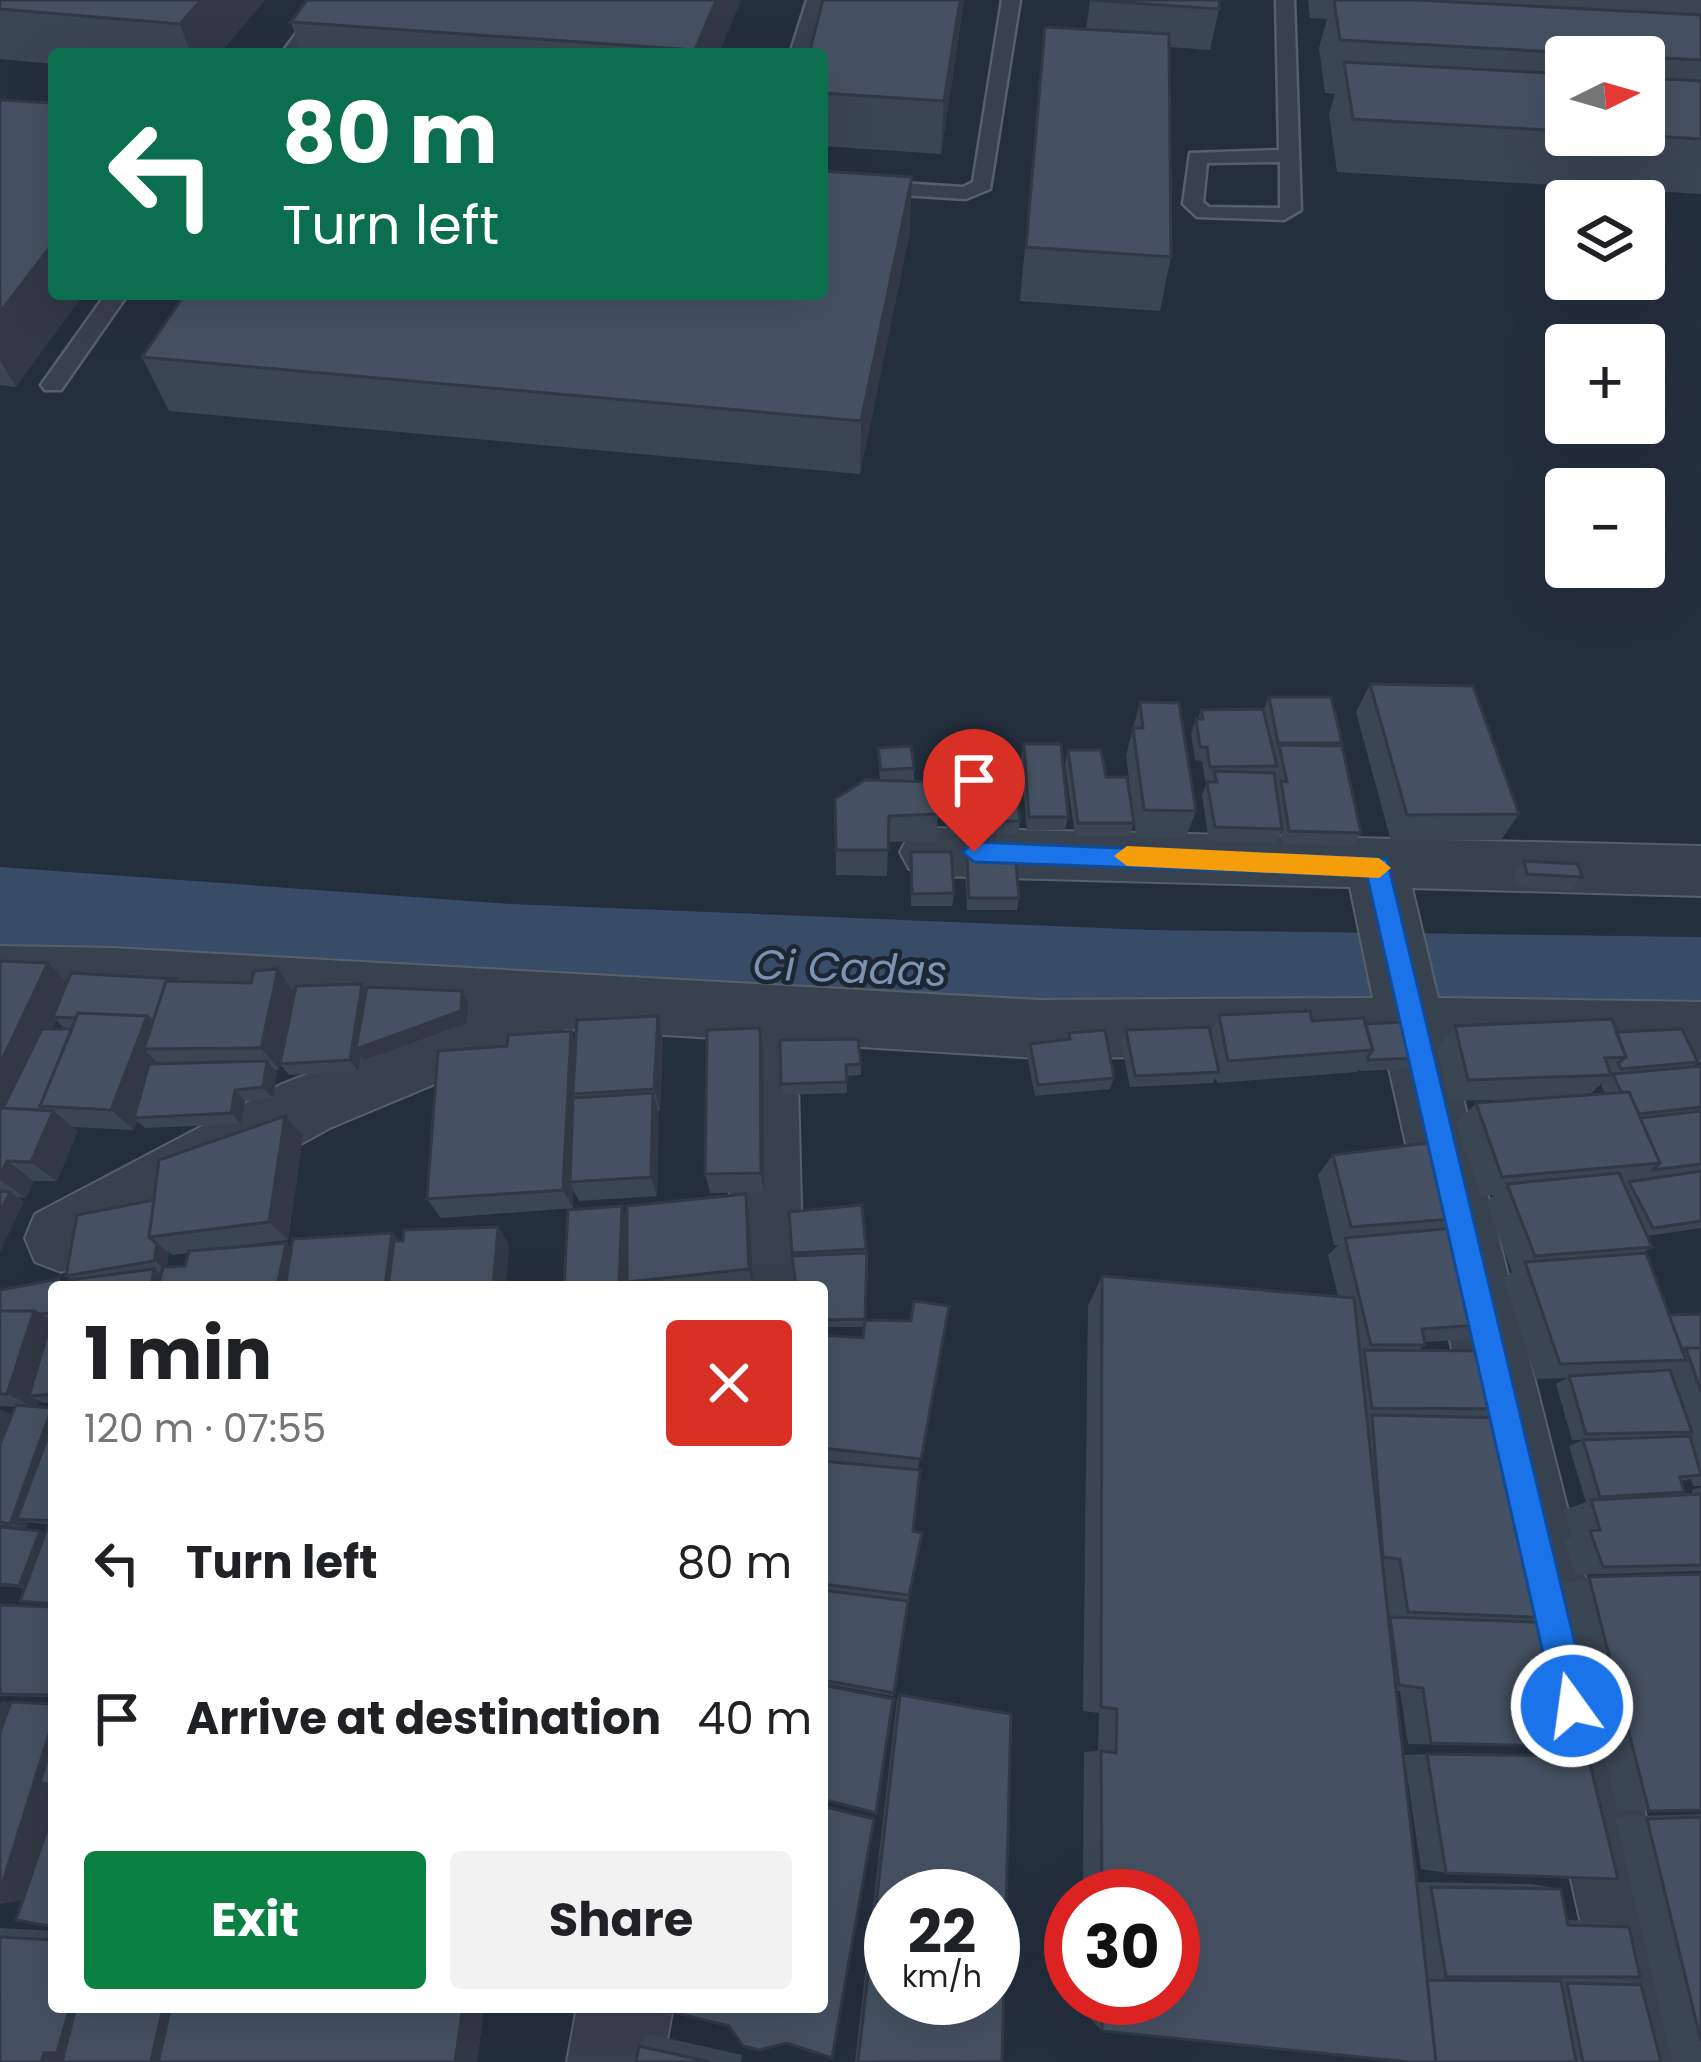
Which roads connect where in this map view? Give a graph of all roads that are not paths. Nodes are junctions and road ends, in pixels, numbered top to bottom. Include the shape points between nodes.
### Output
1 (330, 0) edge
2 (816, 0) edge
3 (1011, 0) edge
4 (1285, 0) edge
5 (294, 48) edge
6 (802, 48) edge
7 (1291, 156) junction
8 (828, 184) edge
9 (113, 300) edge
10 (53, 385) dead end
11 (930, 852) edge
12 (1701, 871) edge
13 (1382, 890) junction
14 (0, 973) edge
15 (558, 1003) junction
16 (1407, 1006) junction
17 (764, 1015) junction
18 (1696, 1044) edge
19 (61, 1238) dead end
20 (767, 1281) edge
21 (624, 2013) edge
22 (615, 2062) edge
23 (1660, 2062) edge

1 - 5 lane
2 - 6 lane
3 - 8 lane via 983,184 966,193
4 - 7 lane
7 - 7 lane via 1289,213 1204,212 1193,204 1197,157
9 - 10 lane
11 - 13 street
12 - 13 street
13 - 16 street
14 - 15 street
15 - 17 street
15 - 19 street via 305,1106
16 - 17 street via 1037,1029
16 - 18 street
16 - 23 street
17 - 20 street
21 - 22 street

